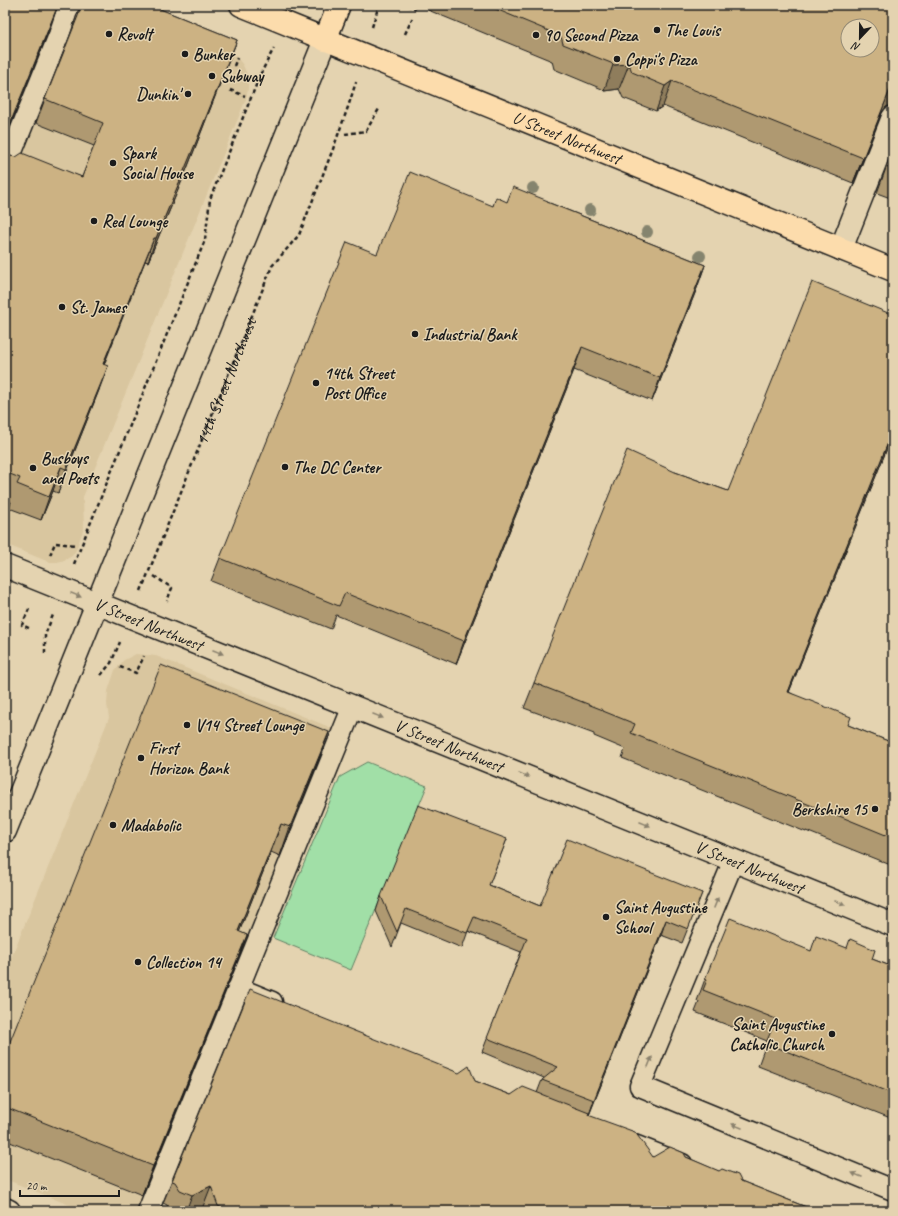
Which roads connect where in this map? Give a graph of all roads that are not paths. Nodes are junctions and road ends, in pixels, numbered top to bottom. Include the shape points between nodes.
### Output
1 (69, 5) edge
2 (241, 5) edge
3 (339, 5) edge
4 (325, 40) junction
5 (893, 117) edge
6 (5, 169) edge
7 (841, 249) junction
8 (893, 270) edge
9 (5, 566) edge
10 (97, 604) junction
11 (353, 706) junction
12 (5, 831) edge
13 (734, 860) junction
14 (893, 925) edge
15 (238, 988) junction
16 (290, 1009) edge
17 (608, 1135) edge
18 (697, 1170) edge
19 (893, 1190) edge
20 (5, 1209) edge
21 (9, 1211) edge
22 (148, 1211) edge

1 - 6 lane
2 - 4 main road, U Street Northwest
3 - 4 main road, 14th Street Northwest
4 - 7 main road, U Street Northwest
4 - 10 street, 14th Street Northwest
5 - 7 street
7 - 8 main road, U Street Northwest
9 -> 10 street, V Street Northwest
10 -> 11 street, V Street Northwest
10 - 12 street, 14th Street Northwest
11 -> 13 street, V Street Northwest
11 - 15 lane
13 -> 14 street, V Street Northwest
19 -> 13 lane via 640,1086
15 - 16 lane
15 - 22 lane
17 - 18 lane
20 - 21 street

